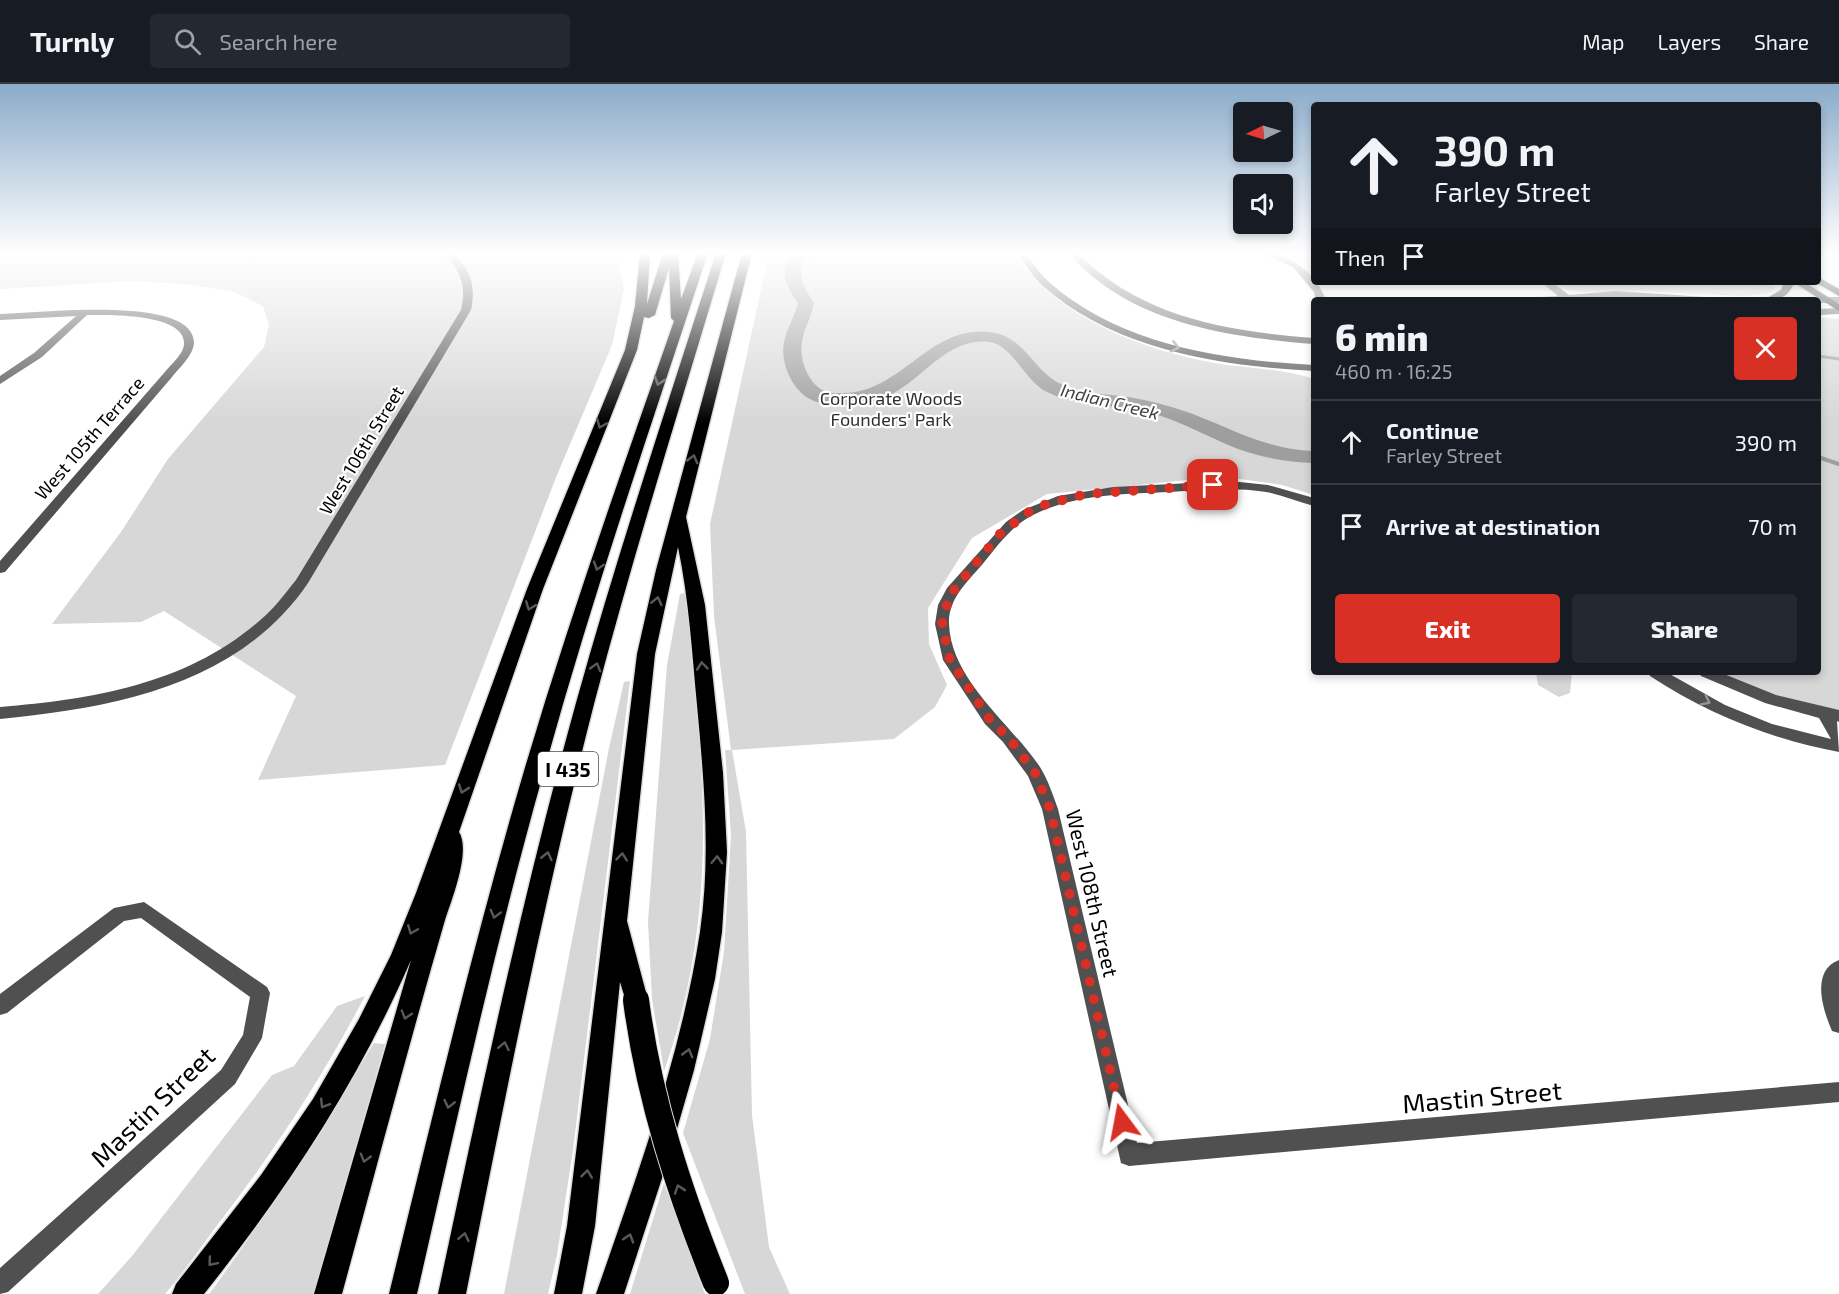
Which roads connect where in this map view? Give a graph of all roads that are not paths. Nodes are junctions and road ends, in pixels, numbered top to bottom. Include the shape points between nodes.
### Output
1 (465, 309) edge
2 (640, 309) edge
3 (651, 309) edge
4 (677, 309) edge
5 (684, 309) edge
6 (704, 309) edge
7 (732, 309) edge
8 (1081, 309) edge
9 (1158, 309) edge
10 (1839, 310) edge
11 (1821, 312) edge
12 (83, 314) junction
13 (0, 317) edge
14 (678, 326) junction
15 (1311, 341) edge
16 (631, 350) junction
17 (1311, 368) edge
18 (0, 381) edge
19 (1311, 501) edge
20 (678, 515) junction
21 (0, 569) edge
22 (1660, 675) edge
23 (1713, 675) edge
24 (0, 712) edge
25 (1832, 715) edge
26 (1839, 738) edge
27 (1839, 746) edge
28 (454, 816) junction
29 (616, 915) junction
30 (1839, 969) edge
31 (0, 1006) edge
32 (1839, 1024) edge
33 (1839, 1092) edge
34 (1129, 1155) joint
35 (0, 1284) edge
36 (719, 1288) edge
37 (186, 1294) edge
38 (328, 1294) edge
39 (403, 1294) edge
40 (452, 1294) edge
41 (568, 1294) edge
42 (610, 1294) edge

1 - 24 street, West 106th Street via 301,583 271,621 235,648 180,677 128,696 63,708
2 - 16 highway
3 - 16 highway via 644,334
4 - 14 highway
5 - 14 highway, I 435
40 -> 6 highway, I 435 via 569,765 620,581
20 -> 7 highway
8 -> 17 street via 1126,331 1207,355
9 - 15 street via 1241,332
10 - 11 street
12 - 13 street
12 - 18 street via 38,355
12 - 21 street, West 105th Terrace via 163,317 182,326 189,340 184,355
14 -> 39 highway, I 435 via 534,772 485,952
16 -> 28 highway via 528,610
19 - 34 street, West 108th Street via 1268,489 1230,485 1086,494 1044,505 1000,534 954,588 943,614 942,633 955,670 1044,789
29 -> 20 highway via 646,654
42 -> 20 highway via 692,1036 716,883 716,802 704,681 694,590
22 -> 27 street via 1753,723
23 - 25 street via 1770,699
25 - 26 street
28 -> 37 highway via 387,988 334,1088 239,1229
28 -> 38 highway via 450,868
36 -> 29 highway, bridge via 686,1208 651,1096 636,1000
41 -> 29 highway via 581,1226
30 - 32 street via 1828,997
31 - 35 street, Mastin Street via 120,914 144,910 260,993 252,1038 228,1077
33 - 34 street, Mastin Street

